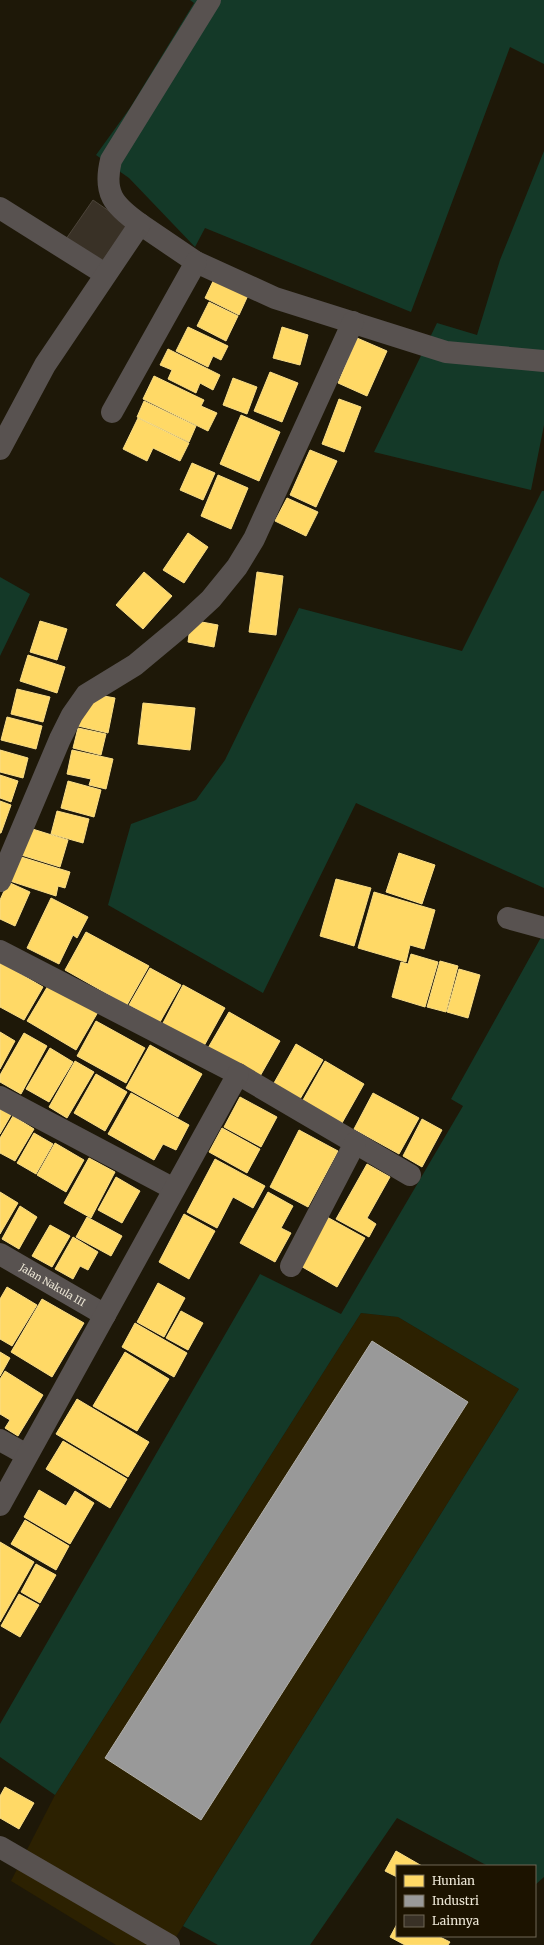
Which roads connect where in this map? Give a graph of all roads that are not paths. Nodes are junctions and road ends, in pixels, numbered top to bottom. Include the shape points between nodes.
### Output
1 (210, 0) edge
2 (0, 208) edge
3 (140, 224) junction
4 (196, 262) junction
5 (105, 274) junction
6 (353, 322) junction
7 (544, 361) edge
8 (112, 412) dead end
9 (0, 449) edge
10 (0, 881) edge
11 (508, 918) dead end
12 (544, 928) edge
13 (0, 951) edge
14 (238, 1074) junction
15 (0, 1097) edge
16 (355, 1143) junction
17 (410, 1175) dead end
18 (174, 1189) junction
19 (0, 1254) edge
20 (291, 1266) dead end
21 (105, 1315) junction
22 (0, 1440) edge
23 (28, 1455) junction
24 (0, 1505) edge
25 (0, 1847) edge
26 (168, 1945) edge

1 - 3 street via 111,160 107,176 109,190 114,201
2 - 5 street
3 - 4 street
3 - 5 street
4 - 6 street via 275,298
4 - 8 street
5 - 9 street via 45,364
6 - 7 street via 446,352
6 - 10 street via 254,539 237,567 211,599 183,625 135,665 86,695 60,739
11 - 12 street
13 - 14 street
14 - 16 street
14 - 18 street
15 - 18 street
16 - 17 street
16 - 20 street
18 - 21 street
19 - 21 street, Jalan Nakula III
21 - 23 street
22 - 23 street
23 - 24 street
25 - 26 street

